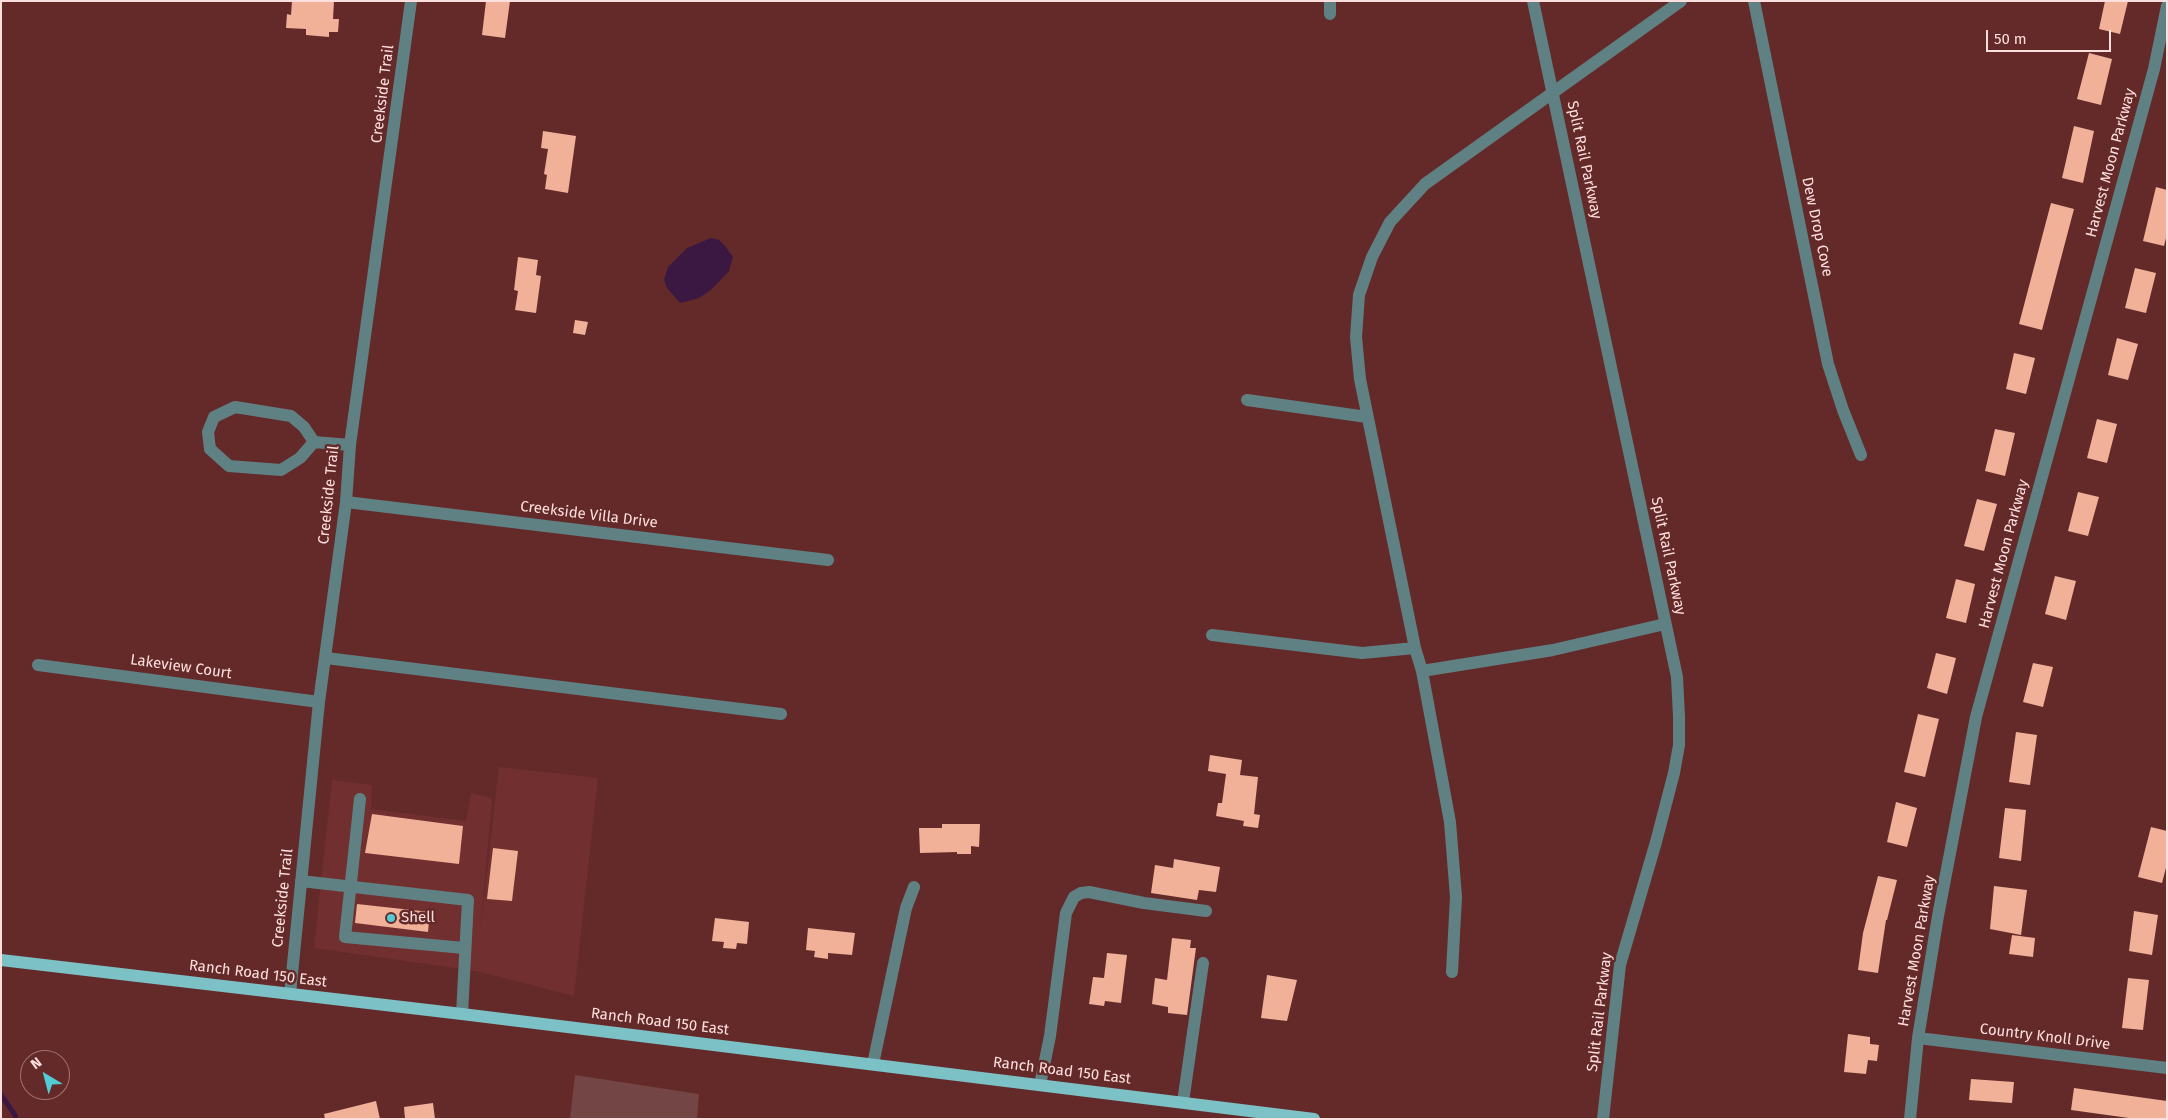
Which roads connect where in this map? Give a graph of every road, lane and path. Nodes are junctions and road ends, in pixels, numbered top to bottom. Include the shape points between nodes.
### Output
1 (411, 1) edge
2 (1330, 1) edge
3 (1533, 1) edge
4 (1681, 1) edge
5 (1754, 1) edge
6 (2167, 6) edge
7 (1330, 14) dead end
8 (1553, 91) junction
9 (1248, 400) dead end
10 (1367, 417) junction
11 (314, 442) junction
12 (350, 445) junction
13 (1861, 455) dead end
14 (346, 502) junction
15 (828, 560) dead end
16 (1665, 624) junction
17 (1212, 635) dead end
18 (1415, 648) junction
19 (326, 658) junction
20 (38, 665) dead end
21 (1422, 672) junction
22 (319, 702) junction
23 (781, 714) dead end
24 (360, 799) dead end
25 (301, 881) junction
26 (914, 887) dead end
27 (351, 888) junction
28 (1206, 911) dead end
29 (464, 948) junction
30 (1, 960) edge
31 (1202, 963) dead end
32 (1452, 972) dead end
33 (290, 994) junction
34 (462, 1014) junction
35 (1918, 1038) junction
36 (873, 1064) junction
37 (2167, 1068) edge
38 (1040, 1085) junction
39 (1183, 1102) junction
40 (1314, 1119) edge
41 (1603, 1119) edge
42 (1910, 1119) edge

1 - 12 street, Creekside Trail
2 - 7 street
3 - 8 street, Split Rail Parkway
4 - 8 street
5 - 13 street, Dew Drop Cove via 1828,364
6 - 35 street, Harvest Moon Parkway via 2154,69 1976,718
8 - 10 street via 1425,184 1390,222 1372,257 1359,294 1356,337
8 - 16 street, Split Rail Parkway
9 - 10 street
10 - 18 street
11 - 11 street via 300,458 281,470 229,466 210,449 208,432 214,417 236,407 291,416
11 - 12 street
12 - 14 street, Creekside Trail
14 - 15 street, Creekside Villa Drive
14 - 19 street, Creekside Trail
16 - 21 street via 1553,650
16 - 41 street, Split Rail Parkway via 1676,678 1679,745 1656,842 1620,965
17 - 18 street via 1362,653
18 - 21 street
19 - 22 street, Creekside Trail
19 - 23 street
20 - 22 street, Lakeview Court
21 - 32 street via 1453,846 1456,897
22 - 25 street, Creekside Trail
24 - 27 street
25 - 27 street
25 - 33 street, Creekside Trail
26 - 36 street via 906,908
27 - 29 street via 468,900
27 - 29 street via 345,937
28 - 38 street via 1089,892 1074,897 1066,913 1050,1036
29 - 34 street
30 - 33 main road, Ranch Road 150 East
31 - 39 street
33 - 34 main road, Ranch Road 150 East
34 - 36 main road, Ranch Road 150 East
35 - 37 street, Country Knoll Drive
35 - 42 street, Harvest Moon Parkway
36 - 38 main road, Ranch Road 150 East
38 - 39 main road, Ranch Road 150 East
39 - 40 main road, Ranch Road 150 East

